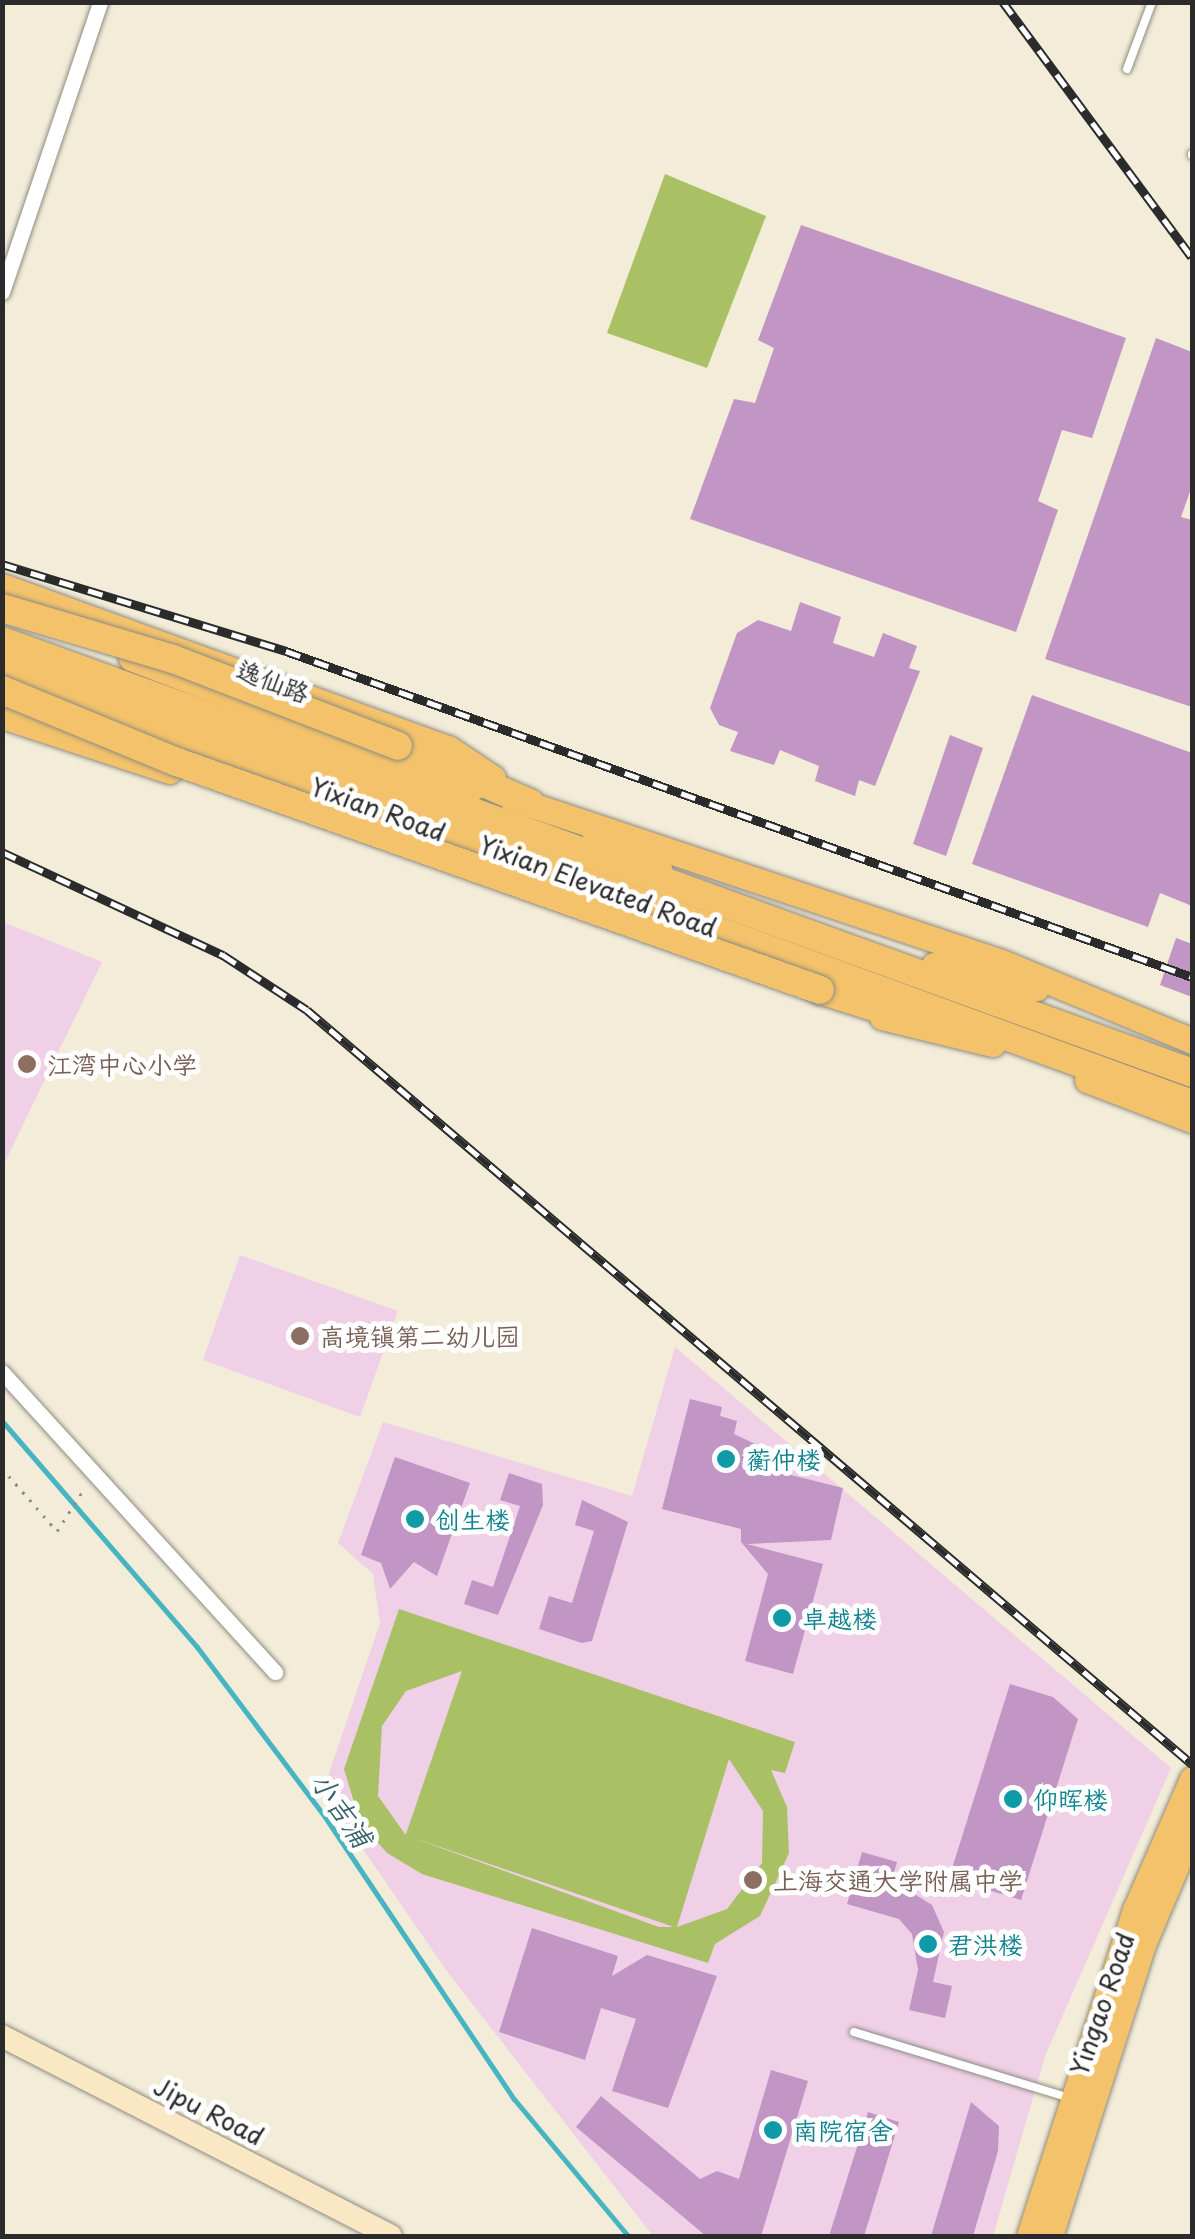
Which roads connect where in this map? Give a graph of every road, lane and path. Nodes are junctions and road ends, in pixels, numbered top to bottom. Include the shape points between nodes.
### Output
1 (100, 2) edge
2 (1152, 2) edge
3 (1128, 69) dead end
4 (2, 292) edge
5 (2, 586) edge
6 (2, 607) edge
7 (2, 641) edge
8 (2, 672) edge
9 (2, 690) edge
10 (2, 716) edge
11 (270, 770) junction
12 (204, 782) junction
13 (530, 802) junction
14 (974, 1037) junction
15 (1192, 1041) edge
16 (1192, 1073) edge
17 (1192, 1104) edge
18 (1192, 1120) edge
19 (2, 1372) edge
20 (2, 1468) edge
21 (81, 1493) dead end
22 (275, 1672) dead end
23 (1192, 1778) edge
24 (1192, 1829) edge
25 (854, 2032) dead end
26 (2, 2036) edge
27 (1070, 2098) junction
28 (390, 2236) edge
29 (1029, 2236) edge
30 (1050, 2236) edge

1 - 4 street
2 - 3 lane
5 - 13 main road, 逸仙路 via 448,748
6 - 13 highway, bridge via 173,659
6 - 13 main road, Yixian Road via 437,779
7 - 16 highway, Yixian Elevated Road
8 - 11 main road, Yixian Road
8 - 17 highway, Yixian Elevated Road
9 - 14 highway, bridge via 176,762 820,990
10 - 12 main road, Yixian Road
11 - 12 main road
11 - 14 main road, Yixian Road via 861,984
12 - 14 main road, Yixian Road via 840,1008
13 - 15 main road, Yixian Road via 581,820 649,867 970,978 1061,992
14 - 18 main road, Yixian Road
19 - 22 street
20 - 21 path via 57,1531
23 - 27 main road, Yingao Road
24 - 30 main road, Yingao Road via 1144,1942
25 - 27 lane
26 - 28 street, Jipu Road
27 - 29 main road, Yingao Road

